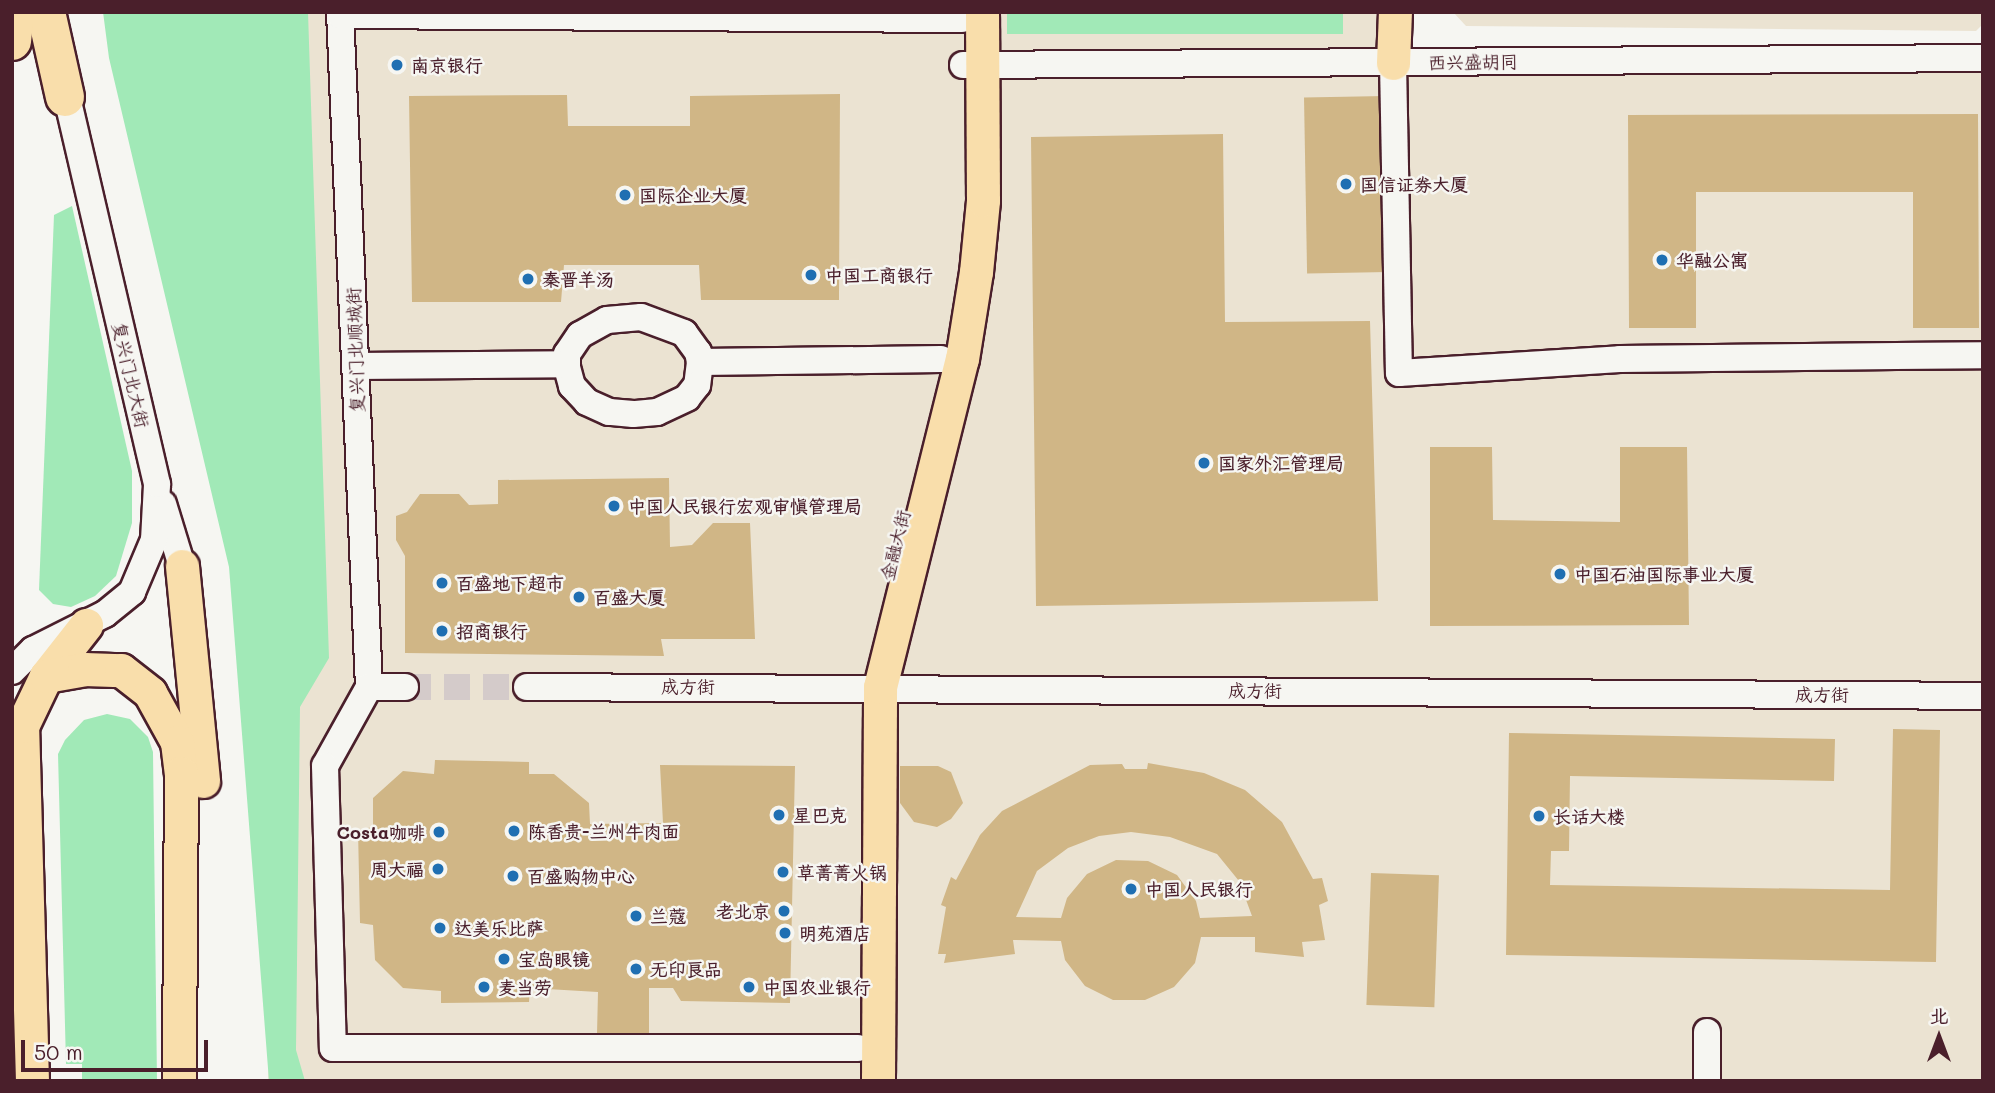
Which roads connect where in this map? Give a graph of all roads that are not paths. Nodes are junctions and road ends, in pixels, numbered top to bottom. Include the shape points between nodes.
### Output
1 (15, 12) edge
2 (46, 12) edge
3 (62, 12) edge
4 (1395, 12) edge
5 (340, 14) edge
6 (969, 15) edge
7 (12, 41) edge
8 (1983, 58) edge
9 (1393, 63) junction
10 (973, 65) junction
11 (65, 97) junction
12 (1983, 355) edge
13 (941, 359) junction
14 (700, 362) junction
15 (567, 364) junction
16 (356, 366) junction
17 (157, 484) junction
18 (182, 566) joint
19 (86, 625) junction
20 (12, 671) edge
21 (46, 676) junction
22 (870, 686) junction
23 (369, 687) junction
24 (405, 687) tunnel mouth
25 (527, 687) tunnel mouth
26 (1983, 696) edge
27 (1707, 1032) dead end
28 (858, 1065) edge
29 (32, 1081) edge
30 (179, 1081) edge
31 (200, 1081) edge
32 (878, 1081) edge
33 (1707, 1081) edge

1 - 7 highway
2 - 11 highway
3 - 11 street, 复兴门北大街
4 - 9 main road
5 - 6 street
5 - 16 street, 复兴门北顺城街
6 - 10 main road
8 - 9 street, 西兴盛胡同
9 - 10 street, 西兴盛胡同
9 - 12 street via 1399,373 1620,359
10 - 13 main road, 金融大街 via 955,283
10 - 22 main road via 983,200 962,359
11 - 17 street, 复兴门北大街
13 - 14 street
13 - 22 main road, 金融大街
14 - 15 street via 684,333 641,317 593,326 572,342
14 - 15 street via 697,385 687,398 657,412 633,415 609,412 587,402 572,386
15 - 16 street
16 - 23 street, 复兴门北顺城街
17 - 18 street
17 - 19 street, 复兴门北大街 via 155,540 145,569 132,592
18 - 31 main road via 203,774
19 - 20 street, 复兴门北大街 via 33,650
19 - 21 main road
21 - 29 main road via 22,726
21 - 30 main road via 84,669 121,670 150,693 177,742 181,773
22 - 25 street, 成方街
22 - 26 street, 成方街
22 - 28 main road, 金融大街
22 - 32 main road
23 - 24 street
23 - 28 street via 325,766 333,1048
27 - 33 street

